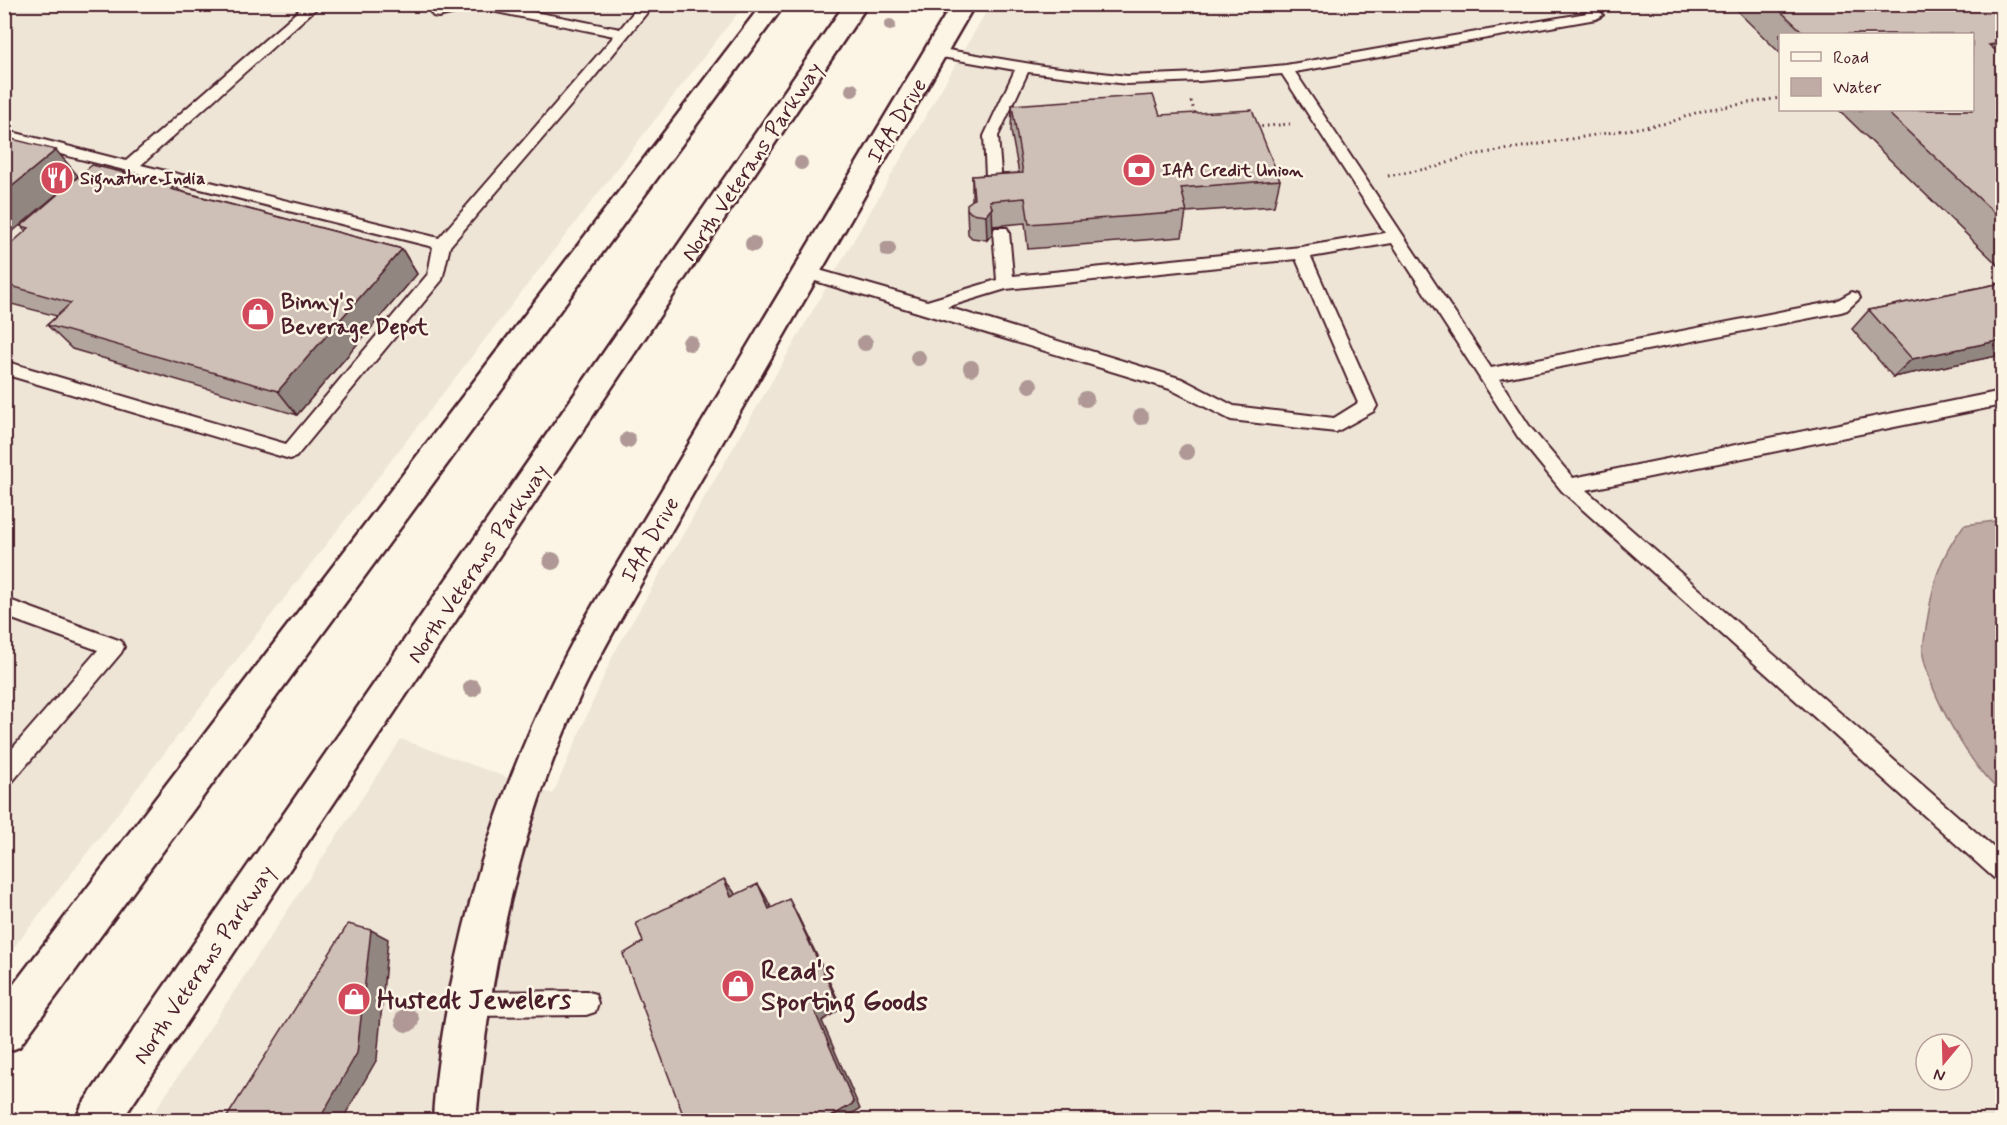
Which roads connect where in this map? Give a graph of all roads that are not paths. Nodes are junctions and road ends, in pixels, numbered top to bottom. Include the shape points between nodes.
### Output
1 (315, 4) edge
2 (477, 4) edge
3 (648, 4) edge
4 (774, 4) edge
5 (857, 4) edge
6 (964, 4) edge
7 (1587, 4) edge
8 (438, 13) dead end
9 (624, 34) junction
10 (936, 52) junction
11 (1023, 67) junction
12 (1286, 69) junction
13 (4, 135) edge
14 (122, 165) junction
15 (99, 178) edge
16 (995, 197) edge
17 (1001, 232) edge
18 (1396, 237) junction
19 (442, 244) junction
20 (1302, 253) junction
21 (805, 273) junction
22 (1005, 283) junction
23 (1852, 298) dead end
24 (925, 308) junction
25 (4, 367) edge
26 (1487, 375) junction
27 (2002, 398) edge
28 (1569, 486) junction
29 (4, 607) edge
30 (4, 775) edge
31 (2002, 870) edge
32 (586, 1003) dead end
33 (466, 1004) junction
34 (4, 1032) edge
35 (97, 1120) edge
36 (454, 1120) edge

1 - 14 lane
2 - 8 lane
2 - 9 lane
3 - 9 lane
4 - 34 main road
5 - 35 main road, North Veterans Parkway
6 - 10 main road, IAA Drive
7 - 12 lane via 1596,15
9 - 19 lane
10 - 11 lane
10 - 21 main road, IAA Drive
11 - 12 lane via 1127,80
11 - 16 lane via 991,136
12 - 18 lane
13 - 14 lane
14 - 15 lane
14 - 19 lane
17 - 22 lane
18 - 20 lane
18 - 26 lane
19 - 25 lane via 436,276 290,452
20 - 22 lane
20 - 24 lane via 1368,406 1336,425 1231,413 1176,384
21 - 24 lane
21 - 33 main road, IAA Drive via 566,687 513,818
22 - 24 lane
23 - 26 lane via 1841,306
26 - 28 lane via 1524,432
27 - 28 lane
28 - 31 lane
29 - 30 lane via 114,647
32 - 33 lane
33 - 36 main road, IAA Drive

